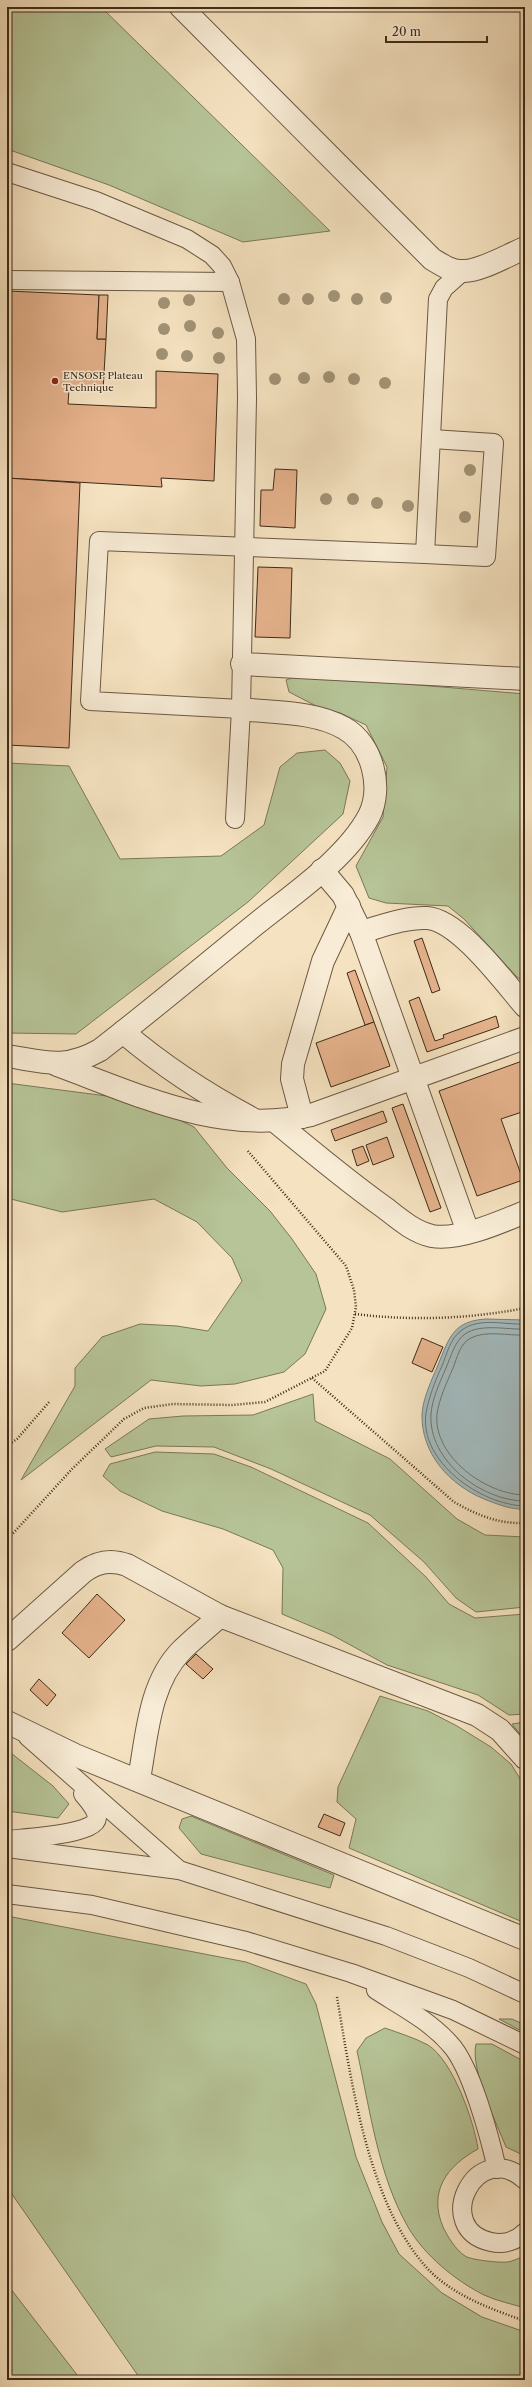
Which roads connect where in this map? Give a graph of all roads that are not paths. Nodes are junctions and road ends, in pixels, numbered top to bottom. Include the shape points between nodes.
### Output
1 (181, 7) edge
2 (7, 172) edge
3 (525, 248) edge
4 (463, 271) junction
5 (7, 280) edge
6 (230, 282) junction
7 (432, 439) junction
8 (244, 547) junction
9 (425, 554) junction
10 (242, 664) junction
11 (525, 679) edge
12 (241, 709) junction
13 (235, 819) dead end
14 (322, 870) junction
15 (349, 906) junction
16 (361, 932) junction
17 (525, 1006) edge
18 (123, 1032) junction
19 (525, 1038) edge
20 (7, 1056) edge
21 (52, 1063) junction
22 (414, 1078) junction
23 (302, 1117) junction
24 (267, 1121) junction
25 (525, 1212) edge
26 (468, 1232) junction
27 (220, 1616) junction
28 (7, 1640) edge
29 (12, 1725) edge
30 (525, 1758) edge
31 (68, 1772) junction
32 (139, 1779) junction
33 (7, 1840) edge
34 (7, 1848) edge
35 (179, 1870) junction
36 (7, 1894) edge
37 (525, 1939) edge
38 (351, 1973) junction
39 (525, 1994) edge
40 (525, 2045) edge
41 (497, 2169) junction
42 (525, 2179) edge
43 (525, 2232) edge

1 - 4 street via 432,259 448,269
2 - 6 lane via 96,200 187,239 212,255 222,266
3 - 4 street via 475,269
4 - 7 lane via 444,288 438,299
5 - 6 lane
6 - 8 lane via 246,339
7 - 9 lane
7 - 9 lane via 494,443 486,557
8 - 9 lane
8 - 10 lane
8 - 12 lane via 99,541 90,701
10 - 11 street
10 - 12 lane
12 - 13 lane
12 - 14 street via 308,716 329,721 345,728 357,738 367,753 376,790 374,804 354,839
14 - 15 street
14 - 18 street
15 - 16 street
15 - 23 street via 323,962 293,1064 292,1079
16 - 17 street via 416,918 444,923 462,935
16 - 22 street
18 - 21 street via 76,1062
18 - 24 street via 177,1075 208,1095
19 - 22 street
20 - 21 street
21 - 24 street via 172,1107 221,1119
22 - 23 street
22 - 26 street
23 - 24 street
24 - 26 street via 412,1228 440,1237
25 - 26 street
27 - 28 street via 127,1566 109,1561 83,1572
27 - 30 street via 477,1715 500,1730
27 - 32 street via 181,1651 158,1688
29 - 31 lane
29 - 32 street via 75,1755
31 - 33 lane via 94,1810 97,1818 94,1824 78,1831
31 - 35 lane
32 - 37 street
34 - 35 lane
35 - 39 lane via 386,1936 468,1968
36 - 38 lane via 92,1905 246,1941
38 - 40 lane via 453,2010
38 - 41 lane via 431,2026 457,2052 465,2065 489,2135
41 - 42 lane via 516,2173
41 - 43 lane via 480,2175 466,2188 462,2200 466,2224 485,2241 497,2243 510,2242

